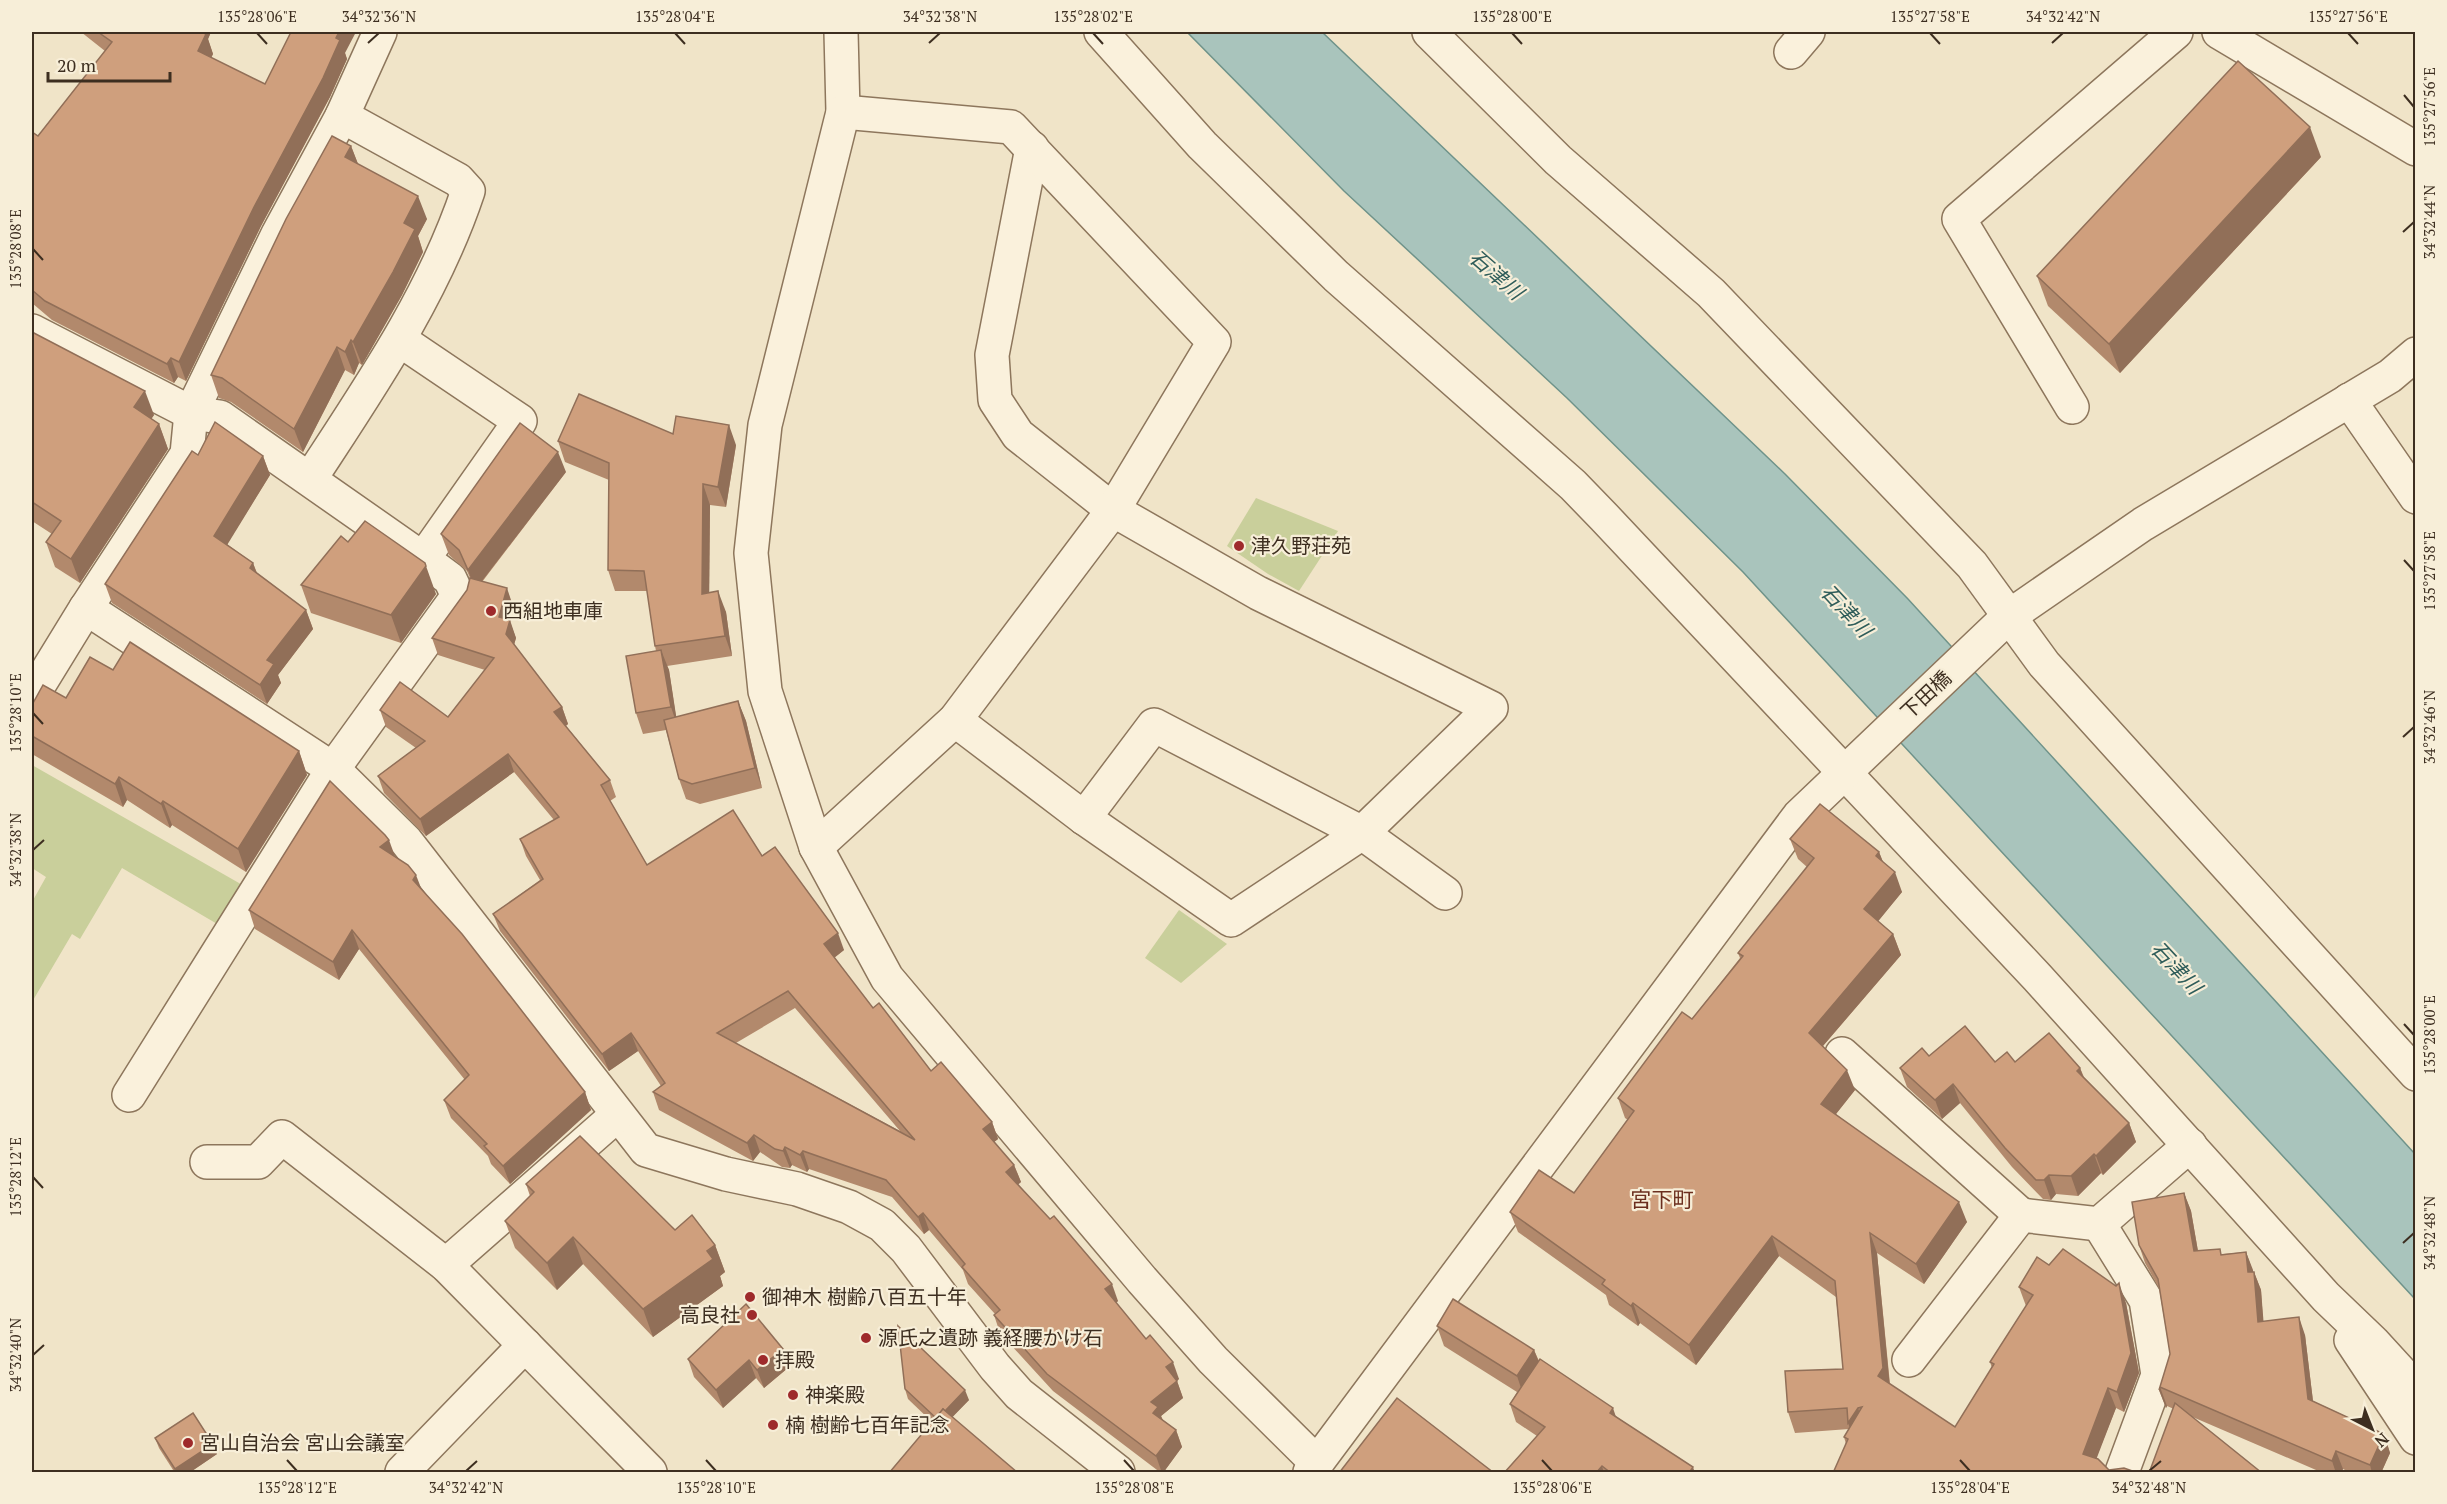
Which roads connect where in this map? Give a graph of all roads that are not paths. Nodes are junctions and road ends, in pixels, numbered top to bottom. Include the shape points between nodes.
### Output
1 (380, 32) edge
2 (841, 32) edge
3 (1101, 32) edge
4 (1429, 32) edge
5 (2176, 32) edge
6 (2219, 32) edge
7 (843, 112) junction
8 (342, 117) junction
9 (1032, 148) junction
10 (2415, 149) edge
11 (32, 331) edge
12 (400, 340) junction
13 (2415, 354) edge
14 (2349, 400) junction
15 (2072, 407) dead end
16 (191, 413) junction
17 (310, 480) junction
18 (2415, 497) edge
19 (1113, 510) junction
20 (423, 558) junction
21 (86, 608) junction
22 (2008, 617) junction
23 (32, 696) edge
24 (955, 720) junction
25 (333, 769) junction
26 (1844, 772) junction
27 (1084, 818) junction
28 (1362, 833) junction
29 (816, 847) junction
30 (1444, 893) dead end
31 (1842, 1054) dead end
32 (2415, 1074) edge
33 (129, 1095) dead end
34 (617, 1115) junction
35 (2190, 1145) junction
36 (207, 1162) dead end
37 (2021, 1215) junction
38 (2099, 1224) junction
39 (446, 1265) junction
40 (2326, 1297) junction
41 (525, 1345) junction
42 (1909, 1360) dead end
43 (2415, 1389) edge
44 (2415, 1438) edge
45 (1313, 1468) edge
46 (402, 1473) edge
47 (650, 1473) edge
48 (1118, 1473) edge
49 (2122, 1473) edge

1 - 8 street
2 - 7 street
3 - 26 street via 1202,146 1336,276 1573,485
4 - 22 street via 1557,160 1711,293 1972,565
5 - 15 street via 1959,219
6 - 10 street
7 - 9 street via 1011,127
7 - 29 street via 765,425 751,553 765,691
8 - 12 street via 459,180 468,190 455,232
8 - 16 street via 278,234
9 - 19 street via 992,355 995,400 1018,435
9 - 19 street via 1214,342
11 - 16 street
12 - 17 street
12 - 20 street via 520,421
13 - 14 street, 下田橋 via 2390,376
14 - 18 street
14 - 22 street, 下田橋 via 2143,524
16 - 17 street via 220,417
16 - 21 street via 187,454
17 - 20 street
19 - 24 street
19 - 28 street via 1258,593 1491,708
20 - 25 street via 450,579 458,596
21 - 23 street
21 - 25 street
22 - 26 street, 下田橋
22 - 32 street via 2044,664
24 - 27 street
24 - 29 street
25 - 33 street
25 - 34 street via 406,841
26 - 35 street
26 - 45 street, 下田橋 via 1799,816
27 - 28 street via 1231,920
27 - 28 street via 1154,725
28 - 30 street
29 - 45 street via 887,978 1142,1281
31 - 37 street
34 - 39 street
34 - 48 street via 646,1150 796,1190 849,1207 882,1225 906,1249 987,1358 1020,1394
35 - 38 street
35 - 40 street
36 - 39 street via 258,1162 282,1137
37 - 38 street
37 - 42 street
38 - 49 street via 2146,1300 2158,1376
39 - 41 street
40 - 43 street
40 - 44 street
41 - 46 street
41 - 47 street

